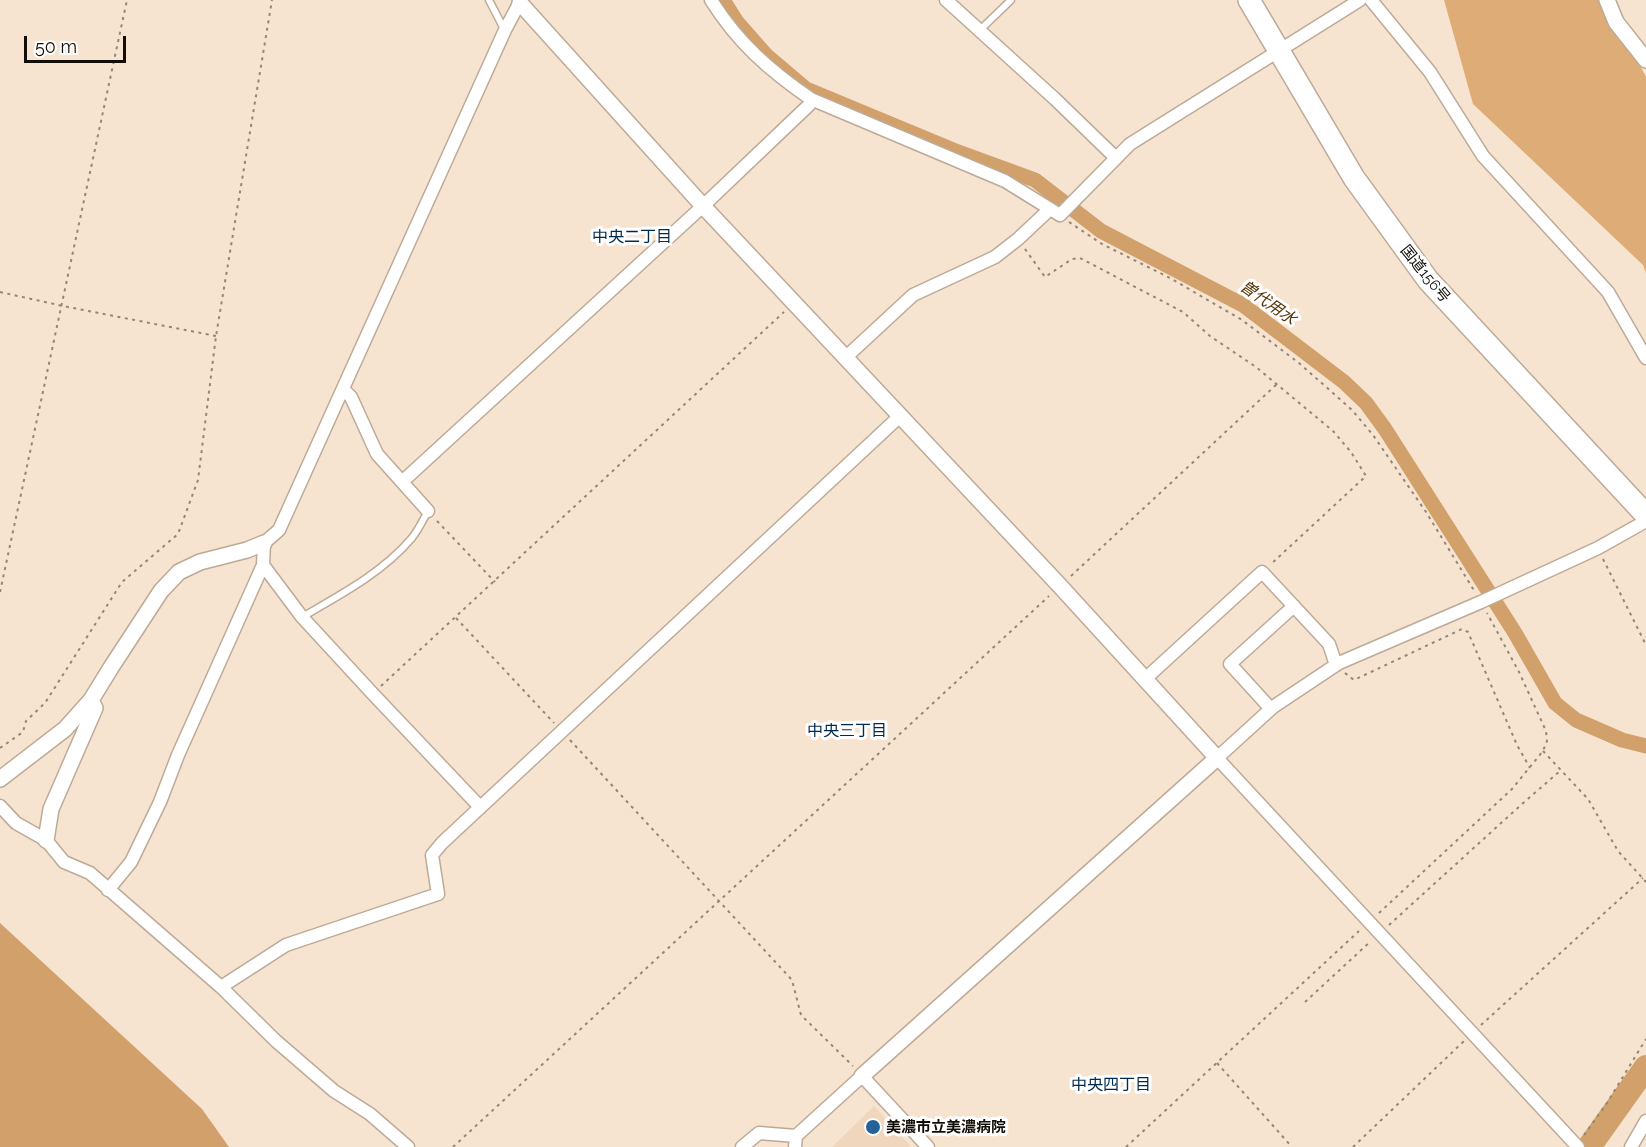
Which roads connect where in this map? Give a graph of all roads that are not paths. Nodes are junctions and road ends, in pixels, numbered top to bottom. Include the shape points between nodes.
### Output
1 (489, 0) edge
2 (711, 0) edge
3 (946, 0) edge
4 (1011, 0) edge
5 (1249, 0) edge
6 (1360, 0) edge
7 (1371, 0) edge
8 (1608, 0) edge
9 (521, 1) edge
10 (505, 30) junction
11 (980, 30) junction
12 (1278, 51) junction
13 (1646, 60) edge
14 (811, 99) junction
15 (1116, 158) junction
16 (703, 206) junction
17 (1055, 212) junction
18 (846, 358) junction
19 (1646, 358) edge
20 (343, 389) junction
21 (900, 416) junction
22 (403, 481) junction
23 (429, 511) joint
24 (1646, 515) edge
25 (1646, 521) edge
26 (264, 543) junction
27 (263, 565) junction
28 (1294, 606) junction
29 (302, 617) junction
30 (1338, 664) junction
31 (1145, 679) junction
32 (91, 700) junction
33 (1271, 709) junction
34 (1217, 758) junction
35 (0, 779) edge
36 (0, 806) edge
37 (480, 807) junction
38 (46, 840) junction
39 (108, 890) junction
40 (221, 987) junction
41 (862, 1076) junction
42 (1646, 1120) edge
43 (796, 1142) edge
44 (1577, 1146) edge
45 (408, 1147) edge
46 (742, 1147) edge
47 (928, 1147) edge
48 (1631, 1147) edge

1 - 10 lane
2 - 14 street via 746,48
3 - 11 street
4 - 11 lane
5 - 12 highway, 国道156号
6 - 12 street
7 - 19 street via 1430,72 1483,156 1608,292
8 - 13 street via 1616,22
9 - 10 street
9 - 16 street
10 - 20 street
11 - 15 street
12 - 15 street via 1130,144
12 - 24 highway, 国道156号 via 1354,178 1428,280
14 - 16 street
14 - 17 street via 1005,181
15 - 17 street via 1075,200
16 - 18 street
16 - 22 street
17 - 18 street via 995,257 914,295
18 - 21 street
20 - 22 street via 351,397 377,454
20 - 26 street via 279,530
21 - 31 street
21 - 37 street
22 - 23 street
23 - 29 lane via 412,538 391,560
25 - 30 street via 1598,548
26 - 27 street
26 - 32 street via 200,562 179,573 161,591
27 - 29 street
27 - 39 street via 160,802 131,862
28 - 30 street via 1329,644
28 - 31 street via 1262,572
28 - 33 street via 1230,664
29 - 37 street
30 - 33 street
31 - 34 street
32 - 35 street via 65,729
32 - 38 street via 95,708 51,809
33 - 34 street
34 - 41 street
34 - 44 street
36 - 38 street via 16,823
37 - 40 street via 432,855 438,894 286,945
38 - 39 street via 64,862 90,873
39 - 40 street
40 - 45 street via 334,1091 370,1114
41 - 43 street
41 - 47 street
42 - 48 street
43 - 46 street via 759,1133

